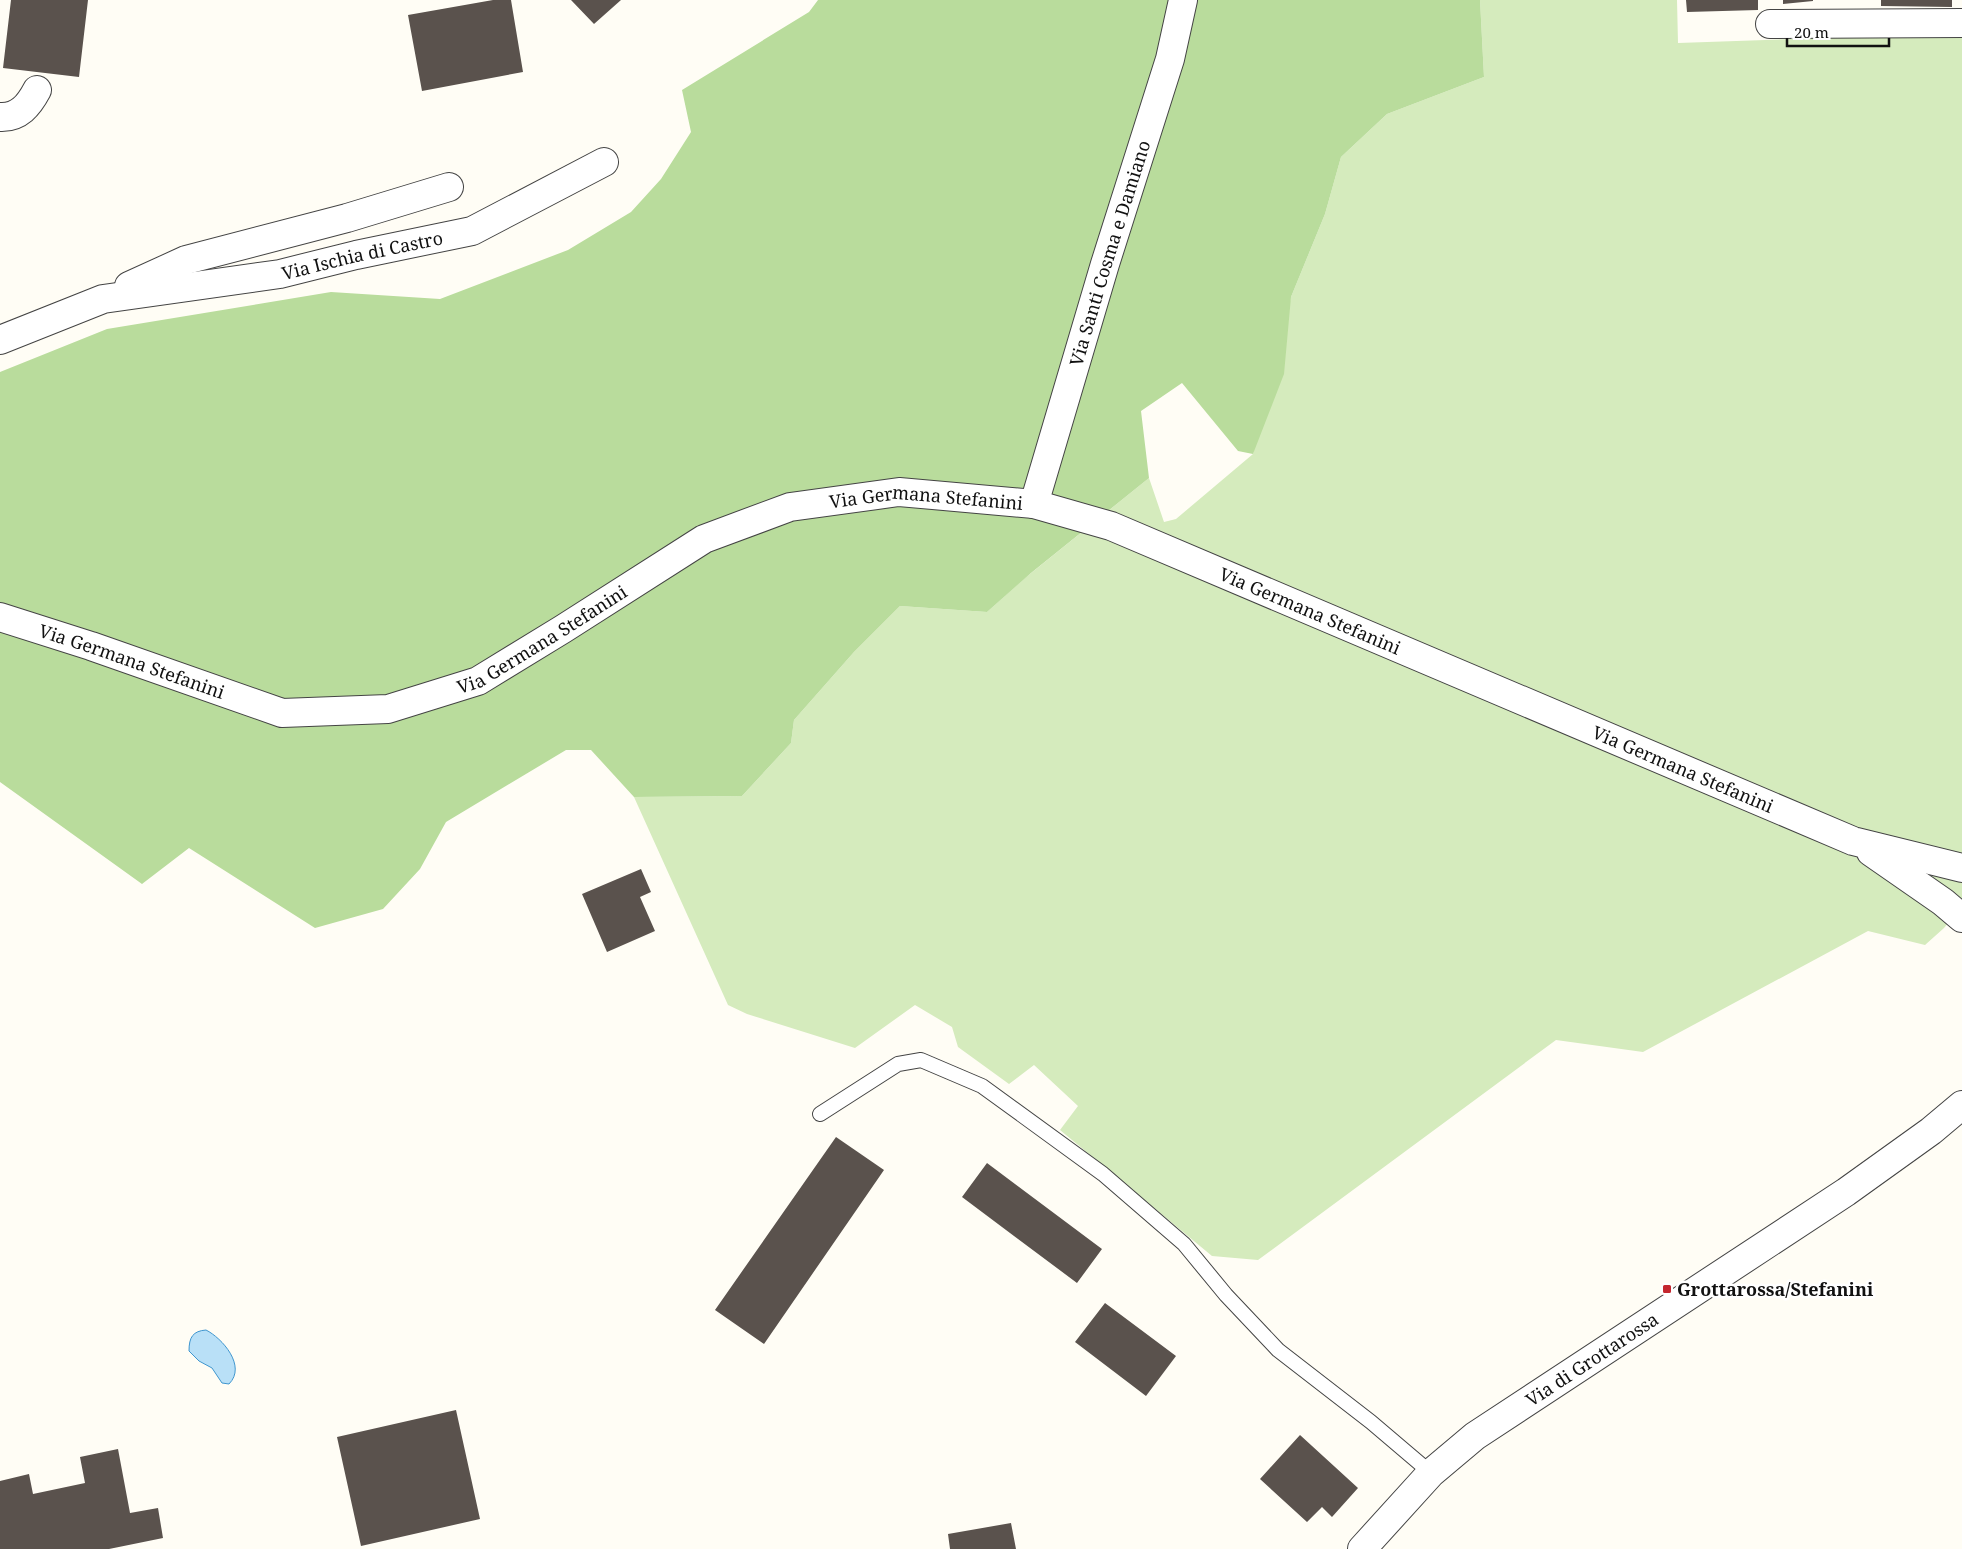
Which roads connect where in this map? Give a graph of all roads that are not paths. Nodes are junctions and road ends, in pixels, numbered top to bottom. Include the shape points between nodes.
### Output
1 (1183, 0) edge
2 (1962, 23) edge
3 (1770, 24) dead end
4 (38, 90) dead end
5 (0, 117) edge
6 (604, 162) dead end
7 (450, 187) dead end
8 (103, 299) junction
9 (0, 340) edge
10 (1034, 504) junction
11 (0, 617) edge
12 (1853, 840) junction
13 (1962, 868) edge
14 (1962, 918) edge
15 (1962, 1105) edge
16 (820, 1114) dead end
17 (1431, 1473) junction
18 (1362, 1549) edge

1 - 10 street, Via Santi Cosma e Damiano via 1170,59
2 - 3 street
4 - 5 street via 22,112
6 - 8 street, Via Ischia di Castro via 472,231 280,274
7 - 8 street, Via Ischia di Castro via 186,260
8 - 9 street, Via Ischia di Castro
10 - 11 street, Via Germana Stefanini via 899,492 790,507 704,539 478,681 388,709 282,713
10 - 12 street, Via Germana Stefanini via 1112,526
12 - 13 street, Via Germana Stefanini
12 - 14 street, Via Germana Stefanini via 1922,886
15 - 17 street, Via di Grottarossa via 1846,1192 1475,1436
16 - 17 lane via 898,1064 921,1060 982,1086 1102,1174 1184,1244 1278,1350
17 - 18 street, Via di Grottarossa

